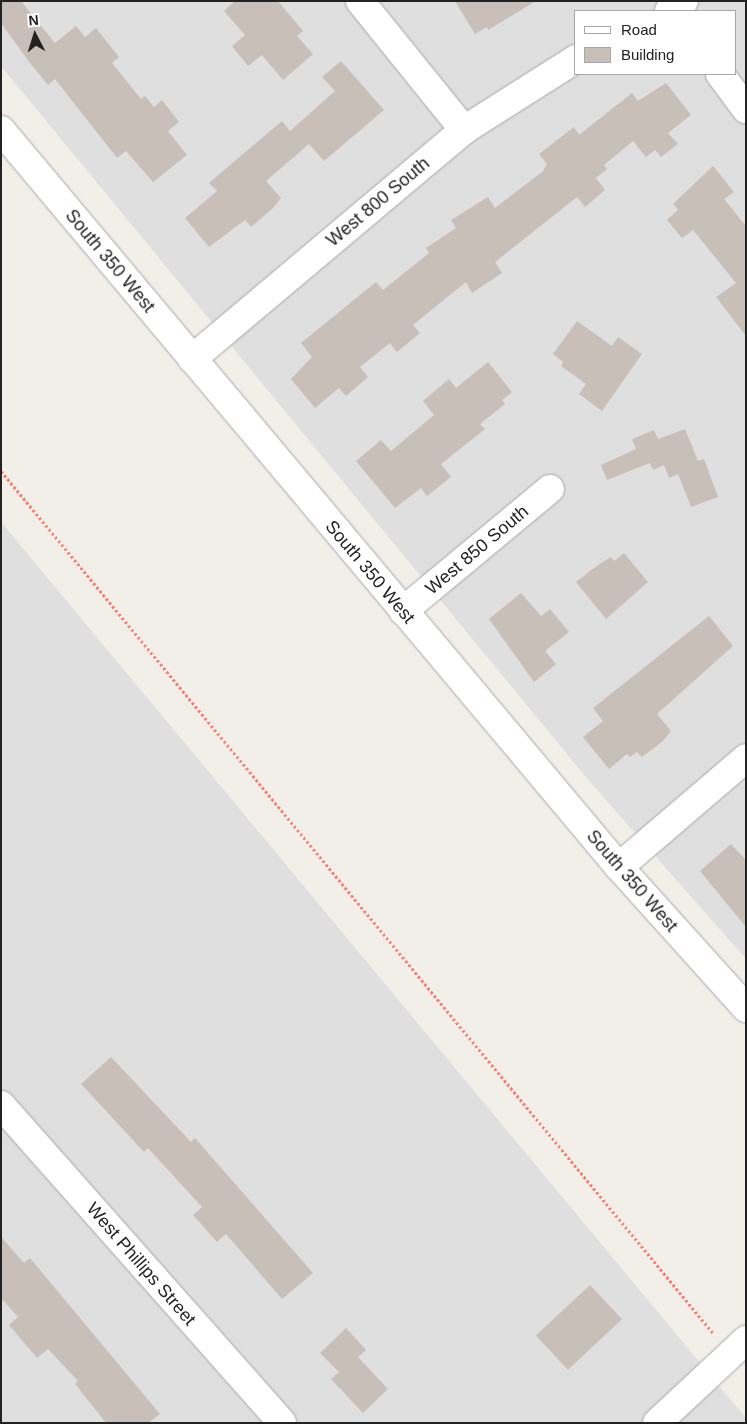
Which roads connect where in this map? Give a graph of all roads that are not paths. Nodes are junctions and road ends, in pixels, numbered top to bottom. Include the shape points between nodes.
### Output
1 (360, 1) edge
2 (574, 60) edge
3 (721, 75) edge
4 (746, 109) edge
5 (1, 130) edge
6 (464, 130) junction
7 (192, 359) junction
8 (550, 489) dead end
9 (403, 611) junction
10 (746, 758) edge
11 (619, 867) junction
12 (746, 1008) edge
13 (1, 1105) edge
14 (738, 1347) edge
15 (282, 1423) edge
16 (657, 1423) edge

1 - 6 street
2 - 6 street, West 800 South
3 - 4 street
5 - 7 street, South 350 West
6 - 7 street, West 800 South
7 - 9 street, South 350 West
8 - 9 street, West 850 South
9 - 11 street, South 350 West
10 - 11 street
11 - 12 street, South 350 West
13 - 15 street, West Phillips Street
14 - 16 street

